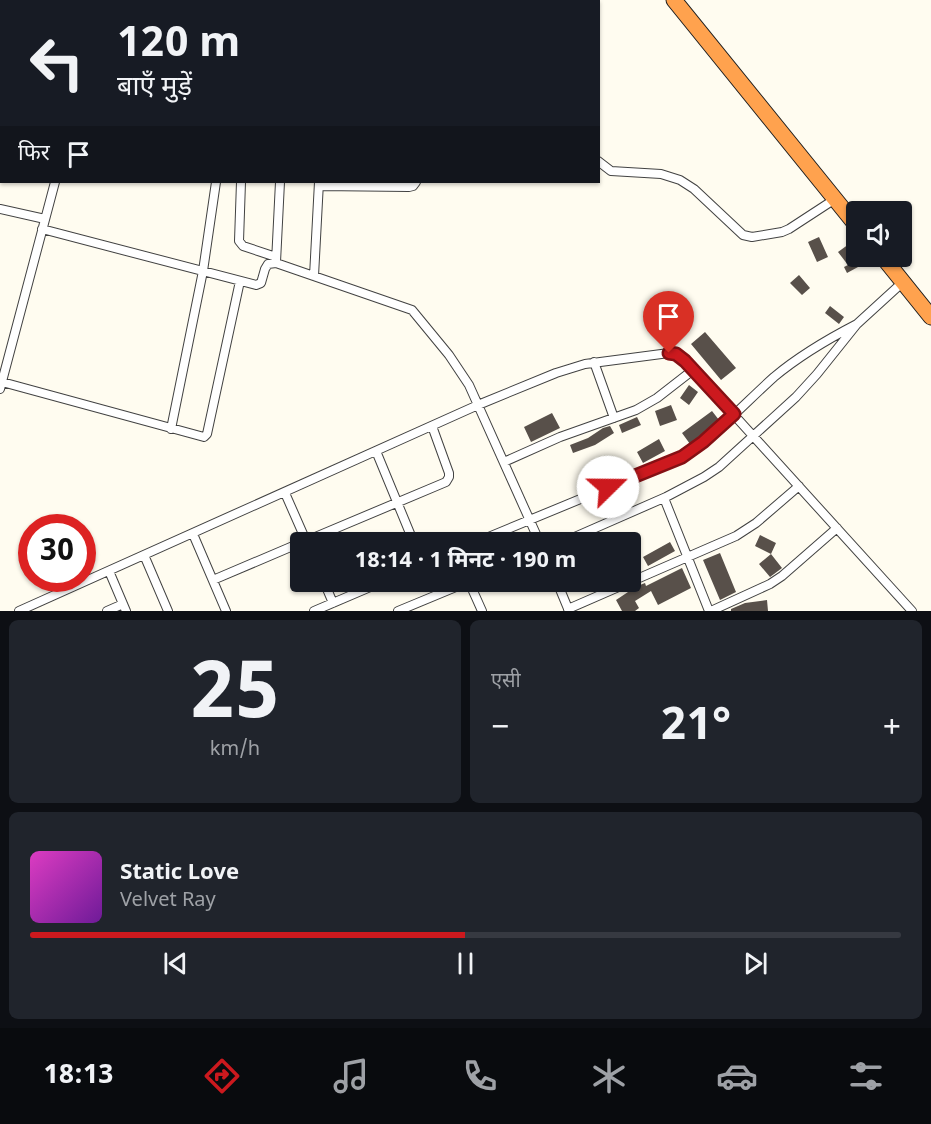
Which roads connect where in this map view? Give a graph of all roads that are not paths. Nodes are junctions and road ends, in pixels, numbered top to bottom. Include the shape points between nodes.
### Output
1 (674, 0) edge
2 (600, 163) edge
3 (55, 183) edge
4 (216, 183) edge
5 (241, 183) edge
6 (280, 183) edge
7 (416, 183) edge
8 (319, 184) edge
9 (363, 184) edge
10 (835, 199) junction
11 (0, 209) edge
12 (846, 213) edge
13 (45, 219) junction
14 (42, 229) junction
15 (276, 260) junction
16 (891, 267) edge
17 (203, 271) junction
18 (314, 276) junction
19 (240, 281) junction
20 (903, 282) junction
21 (931, 317) edge
22 (857, 324) junction
23 (594, 362) junction
24 (693, 370) junction
25 (1, 385) edge
26 (478, 405) junction
27 (734, 414) junction
28 (614, 417) junction
29 (432, 426) junction
30 (171, 429) junction
31 (753, 436) junction
32 (376, 451) junction
33 (504, 462) junction
34 (799, 486) junction
35 (285, 493) junction
36 (664, 498) junction
37 (397, 502) junction
38 (529, 520) junction
39 (837, 528) junction
40 (299, 532) edge
41 (328, 532) edge
42 (409, 532) edge
43 (500, 532) edge
44 (535, 532) edge
45 (586, 532) edge
46 (193, 534) junction
47 (290, 548) edge
48 (144, 555) junction
49 (687, 557) junction
50 (109, 571) junction
51 (641, 577) edge
52 (213, 580) junction
53 (328, 592) edge
54 (359, 592) edge
55 (445, 592) edge
56 (473, 592) edge
57 (561, 592) edge
58 (608, 592) edge
59 (333, 603) junction
60 (37, 607) edge
61 (125, 607) edge
62 (568, 610) edge
63 (19, 611) edge
64 (107, 611) edge
65 (168, 611) edge
66 (226, 611) edge
67 (314, 611) edge
68 (398, 611) edge
69 (482, 611) edge
70 (710, 611) edge
71 (912, 611) edge

1 - 10 highway
2 - 10 street via 617,172 660,174 680,180 748,237 789,229
3 - 13 street
4 - 17 street
5 - 15 street via 239,241
6 - 15 street
7 - 9 street via 409,187
8 - 9 street
8 - 18 street
10 - 12 highway
11 - 13 street
13 - 14 street
14 - 17 street
14 - 25 street
15 - 18 street
15 - 19 street via 266,266 260,285
16 - 20 highway
17 - 19 street
17 - 30 street
18 - 26 street via 412,309 464,375
19 - 30 street via 207,434 201,437
20 - 21 highway
20 - 22 street
22 - 27 street via 776,376
22 - 31 street via 817,374
23 - 24 street via 669,353 676,354
23 - 26 street via 571,367
23 - 28 street
24 - 27 street
24 - 28 street via 648,404
25 - 30 street
26 - 29 street
26 - 33 street
27 - 31 street
27 - 38 street via 682,457
28 - 33 street
29 - 32 street
29 - 37 street via 449,477 444,483
31 - 34 street
31 - 36 street via 719,467
32 - 35 street
32 - 37 street
33 - 38 street
34 - 39 street
34 - 49 street via 750,528
35 - 40 street
35 - 46 street
36 - 45 street
36 - 49 street
37 - 41 street
37 - 42 street
38 - 43 street
38 - 44 street
39 - 70 street via 770,584
39 - 71 street
46 - 48 street
46 - 52 street
47 - 52 street
48 - 50 street
48 - 65 street
49 - 51 street
49 - 70 street
50 - 60 street
50 - 61 street
52 - 66 street
53 - 59 street
54 - 59 street
55 - 68 street
56 - 69 street
57 - 62 street
58 - 62 street
59 - 67 street
60 - 63 street
61 - 64 street

